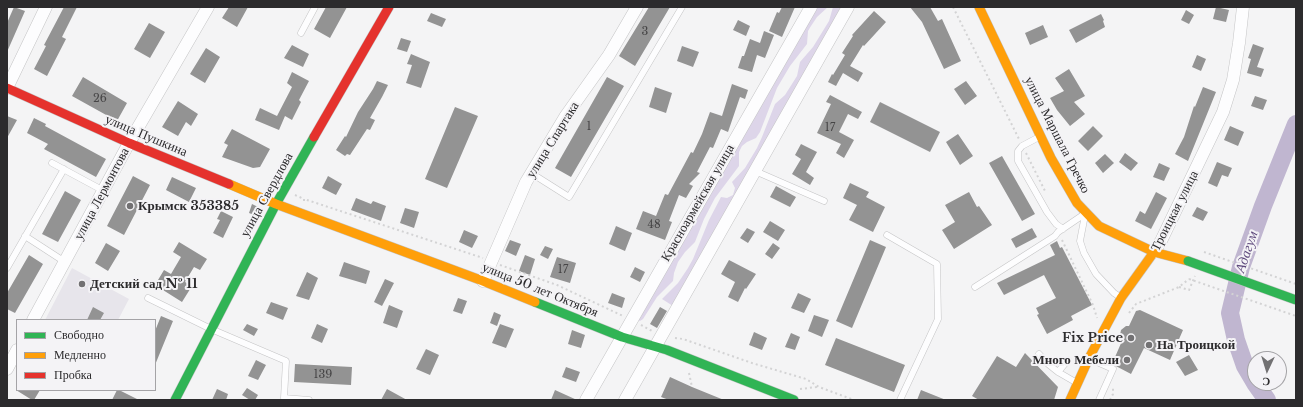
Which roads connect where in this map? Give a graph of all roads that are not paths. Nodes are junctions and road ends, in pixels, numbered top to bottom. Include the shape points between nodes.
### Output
1 (46, 7) edge
2 (208, 7) edge
3 (316, 7) edge
4 (389, 7) edge
5 (637, 7) edge
6 (682, 7) edge
7 (811, 7) edge
8 (848, 7) edge
9 (979, 7) edge
10 (1243, 7) edge
11 (300, 33) dead end
12 (7, 88) edge
13 (1040, 136) junction
14 (129, 143) junction
15 (52, 163) dead end
16 (64, 169) junction
17 (755, 171) junction
18 (531, 173) junction
19 (104, 191) junction
20 (824, 201) dead end
21 (276, 204) junction
22 (1086, 214) junction
23 (1060, 231) junction
24 (887, 235) dead end
25 (25, 236) junction
26 (1154, 252) junction
27 (65, 262) junction
28 (7, 268) edge
29 (483, 281) junction
30 (975, 287) dead end
31 (148, 298) dead end
32 (1121, 298) junction
33 (1296, 300) edge
34 (35, 319) edge
35 (211, 329) junction
36 (622, 337) junction
37 (654, 346) junction
38 (16, 353) edge
39 (1039, 354) dead end
40 (1089, 358) junction
41 (1068, 360) dead end
42 (7, 369) edge
43 (1058, 372) junction
44 (1077, 383) junction
45 (789, 399) edge
46 (175, 400) edge
47 (309, 400) edge
48 (586, 400) edge
49 (625, 400) edge
50 (900, 400) edge
51 (1070, 400) edge
52 (1099, 400) edge

1 - 12 street
2 - 14 street, улица Лермонтова
3 - 11 lane
4 - 21 main road, улица Свердлова
5 - 18 street, улица Спартака via 609,55
6 - 18 lane via 569,197
7 - 36 street, Красноармейская улица
8 - 17 street
9 - 13 main road, улица Маршала Гречко
10 - 26 street, Троицкая улица via 1233,80 1223,112
12 - 14 main road, улица Пушкина
13 - 22 main road, улица Маршала Гречко via 1058,171
13 - 23 lane via 1022,146 1018,152 1018,161
14 - 19 street, улица Лермонтова
14 - 21 main road, улица Пушкина
15 - 16 lane
16 - 19 lane
16 - 25 lane
17 - 20 lane
17 - 37 street
18 - 29 street, улица Спартака
19 - 27 street, улица Лермонтова
21 - 29 main road, улица 50 лет Октября
21 - 35 main road, улица Свердлова
22 - 23 lane
22 - 26 main road, улица Маршала Гречко via 1099,226
22 - 32 lane via 1080,241 1084,253 1096,274
23 - 30 lane
24 - 50 lane via 937,264 938,318
25 - 27 lane
25 - 28 lane
26 - 32 main road, Троицкая улица
26 - 33 main road, улица Маршала Гречко, bridge via 1188,261
27 - 34 street, улица Лермонтова
29 - 36 main road, улица 50 лет Октября
31 - 35 lane
32 - 40 main road, Троицкая улица
35 - 46 main road, улица Свердлова
35 - 47 lane via 286,361 284,398
36 - 37 main road, улица 50 лет Октября
36 - 48 street, Красноармейская улица
37 - 45 main road, улица 50 лет Октября
37 - 49 street
38 - 42 street
39 - 43 lane
40 - 44 main road, Троицкая улица
40 - 52 lane via 1113,369
41 - 43 lane
43 - 44 lane
44 - 51 main road, Троицкая улица

